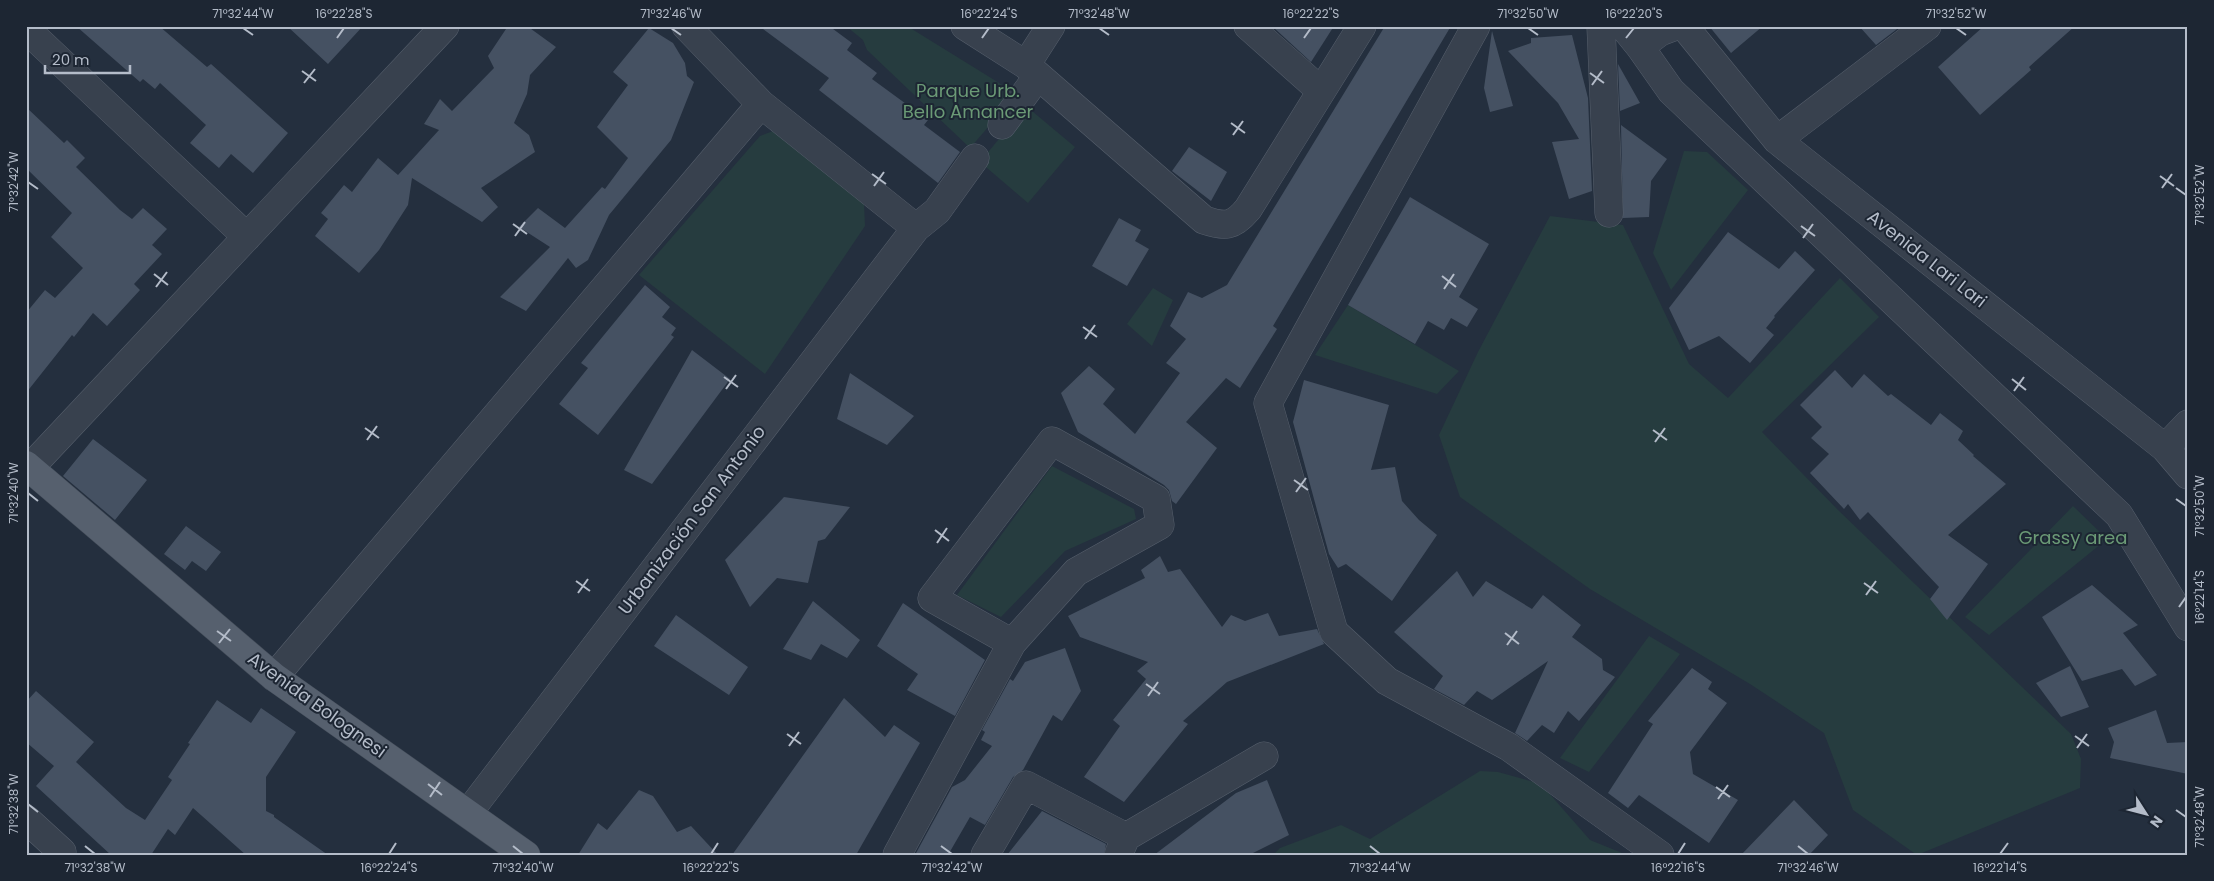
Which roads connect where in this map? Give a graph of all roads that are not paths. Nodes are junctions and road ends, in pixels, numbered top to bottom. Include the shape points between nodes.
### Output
1 (445, 26) edge
2 (686, 26) edge
3 (966, 26) edge
4 (1050, 26) edge
5 (1248, 26) edge
6 (1362, 26) edge
7 (1476, 26) edge
8 (1601, 26) edge
9 (1623, 26) edge
10 (1676, 26) edge
11 (1684, 26) edge
12 (1927, 26) edge
13 (26, 29) edge
14 (1640, 47) junction
15 (1032, 70) junction
16 (1321, 91) junction
17 (760, 104) junction
18 (1002, 125) dead end
19 (1777, 140) junction
20 (975, 158) dead end
21 (1609, 213) dead end
22 (916, 228) junction
23 (247, 237) junction
24 (2188, 424) edge
25 (2165, 448) junction
26 (27, 468) edge
27 (2188, 475) edge
28 (2188, 627) edge
29 (1012, 643) junction
30 (274, 676) junction
31 (1264, 756) dead end
32 (468, 813) junction
33 (26, 819) edge
34 (1122, 846) edge
35 (62, 852) dead end
36 (526, 855) edge
37 (897, 855) edge
38 (985, 855) edge
39 (1660, 855) edge

1 - 23 street
2 - 17 street
3 - 15 street
4 - 15 street
5 - 16 street
6 - 16 street
7 - 39 street via 1268,403 1334,632 1387,681 1508,748
8 - 21 street
9 - 14 street
10 - 14 street via 1660,32
11 - 19 street, Avenida Lari Lari
12 - 19 street
13 - 23 street
14 - 28 street via 1671,91 2119,515
15 - 16 street via 1204,220 1218,225 1229,225 1248,209
15 - 18 street
17 - 22 street
17 - 30 street
19 - 25 street, Avenida Lari Lari
20 - 22 street, Urbanización San Antonio via 937,211
22 - 32 street, Urbanización San Antonio
23 - 26 street
24 - 25 street
25 - 27 street, Avenida Lari Lari
26 - 30 main road, Avenida Bolognesi
29 - 29 street via 932,598 1052,441 1156,499 1160,525 1076,572
29 - 37 street
30 - 32 main road, Avenida Bolognesi
31 - 34 street
32 - 36 main road, Avenida Bolognesi
33 - 35 street
34 - 38 street via 1026,785

